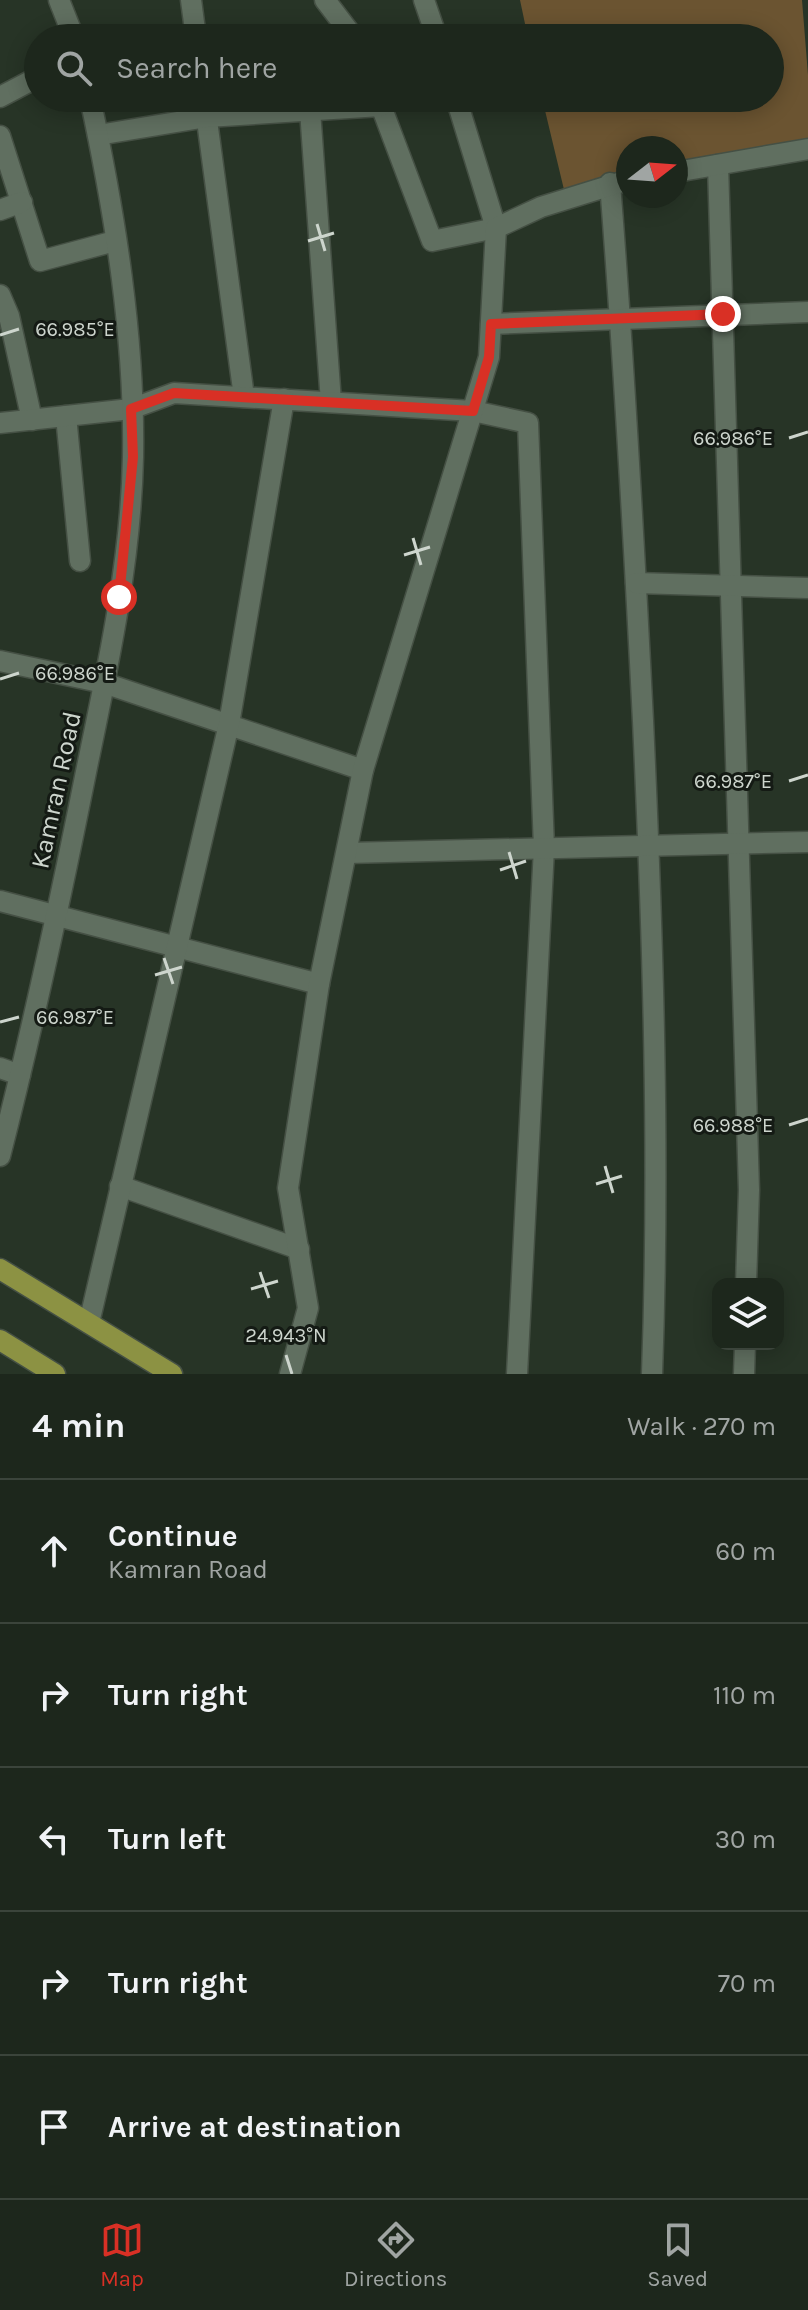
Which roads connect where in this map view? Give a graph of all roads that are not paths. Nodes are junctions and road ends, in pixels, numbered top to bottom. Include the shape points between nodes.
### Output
1 (59, 0) edge
2 (191, 0) edge
3 (325, 0) edge
4 (424, 0) edge
5 (68, 24) edge
6 (194, 24) edge
7 (343, 24) edge
8 (432, 24) edge
9 (24, 84) edge
10 (0, 97) edge
11 (93, 112) edge
12 (189, 112) edge
13 (206, 112) edge
14 (310, 112) edge
15 (383, 112) edge
16 (460, 112) edge
17 (98, 135) junction
18 (0, 136) edge
19 (808, 149) edge
20 (718, 165) junction
21 (688, 170) edge
22 (616, 182) edge
23 (22, 202) junction
24 (619, 208) edge
25 (0, 210) edge
26 (496, 228) junction
27 (115, 241) junction
28 (0, 295) edge
29 (808, 312) edge
30 (723, 314) junction
31 (621, 318) junction
32 (491, 324) junction
33 (244, 397) junction
34 (284, 399) junction
35 (331, 402) junction
36 (131, 409) junction
37 (473, 411) junction
38 (66, 416) junction
39 (32, 420) junction
40 (0, 423) edge
41 (80, 561) dead end
42 (636, 583) junction
43 (730, 585) junction
44 (808, 588) edge
45 (0, 661) edge
46 (104, 683) junction
47 (229, 724) junction
48 (363, 770) junction
49 (738, 842) junction
50 (808, 842) edge
51 (648, 845) junction
52 (544, 848) junction
53 (347, 853) junction
54 (0, 901) edge
55 (57, 918) junction
56 (174, 948) junction
57 (319, 984) junction
58 (0, 1068) edge
59 (20, 1075) junction
60 (0, 1156) edge
61 (120, 1186) junction
62 (299, 1249) junction
63 (0, 1269) edge
64 (746, 1278) edge
65 (89, 1323) junction
66 (0, 1340) edge
67 (745, 1350) edge
68 (55, 1374) edge
69 (172, 1374) edge
70 (290, 1374) edge
71 (517, 1374) edge
72 (652, 1374) edge
73 (744, 1374) edge

1 - 5 street
2 - 6 street
3 - 7 street
4 - 8 street
9 - 10 street
11 - 17 street, Kamran Road
12 - 17 street
13 - 33 street
14 - 35 street
15 - 26 street via 432,241
16 - 26 street
17 - 27 street, Kamran Road
18 - 23 street
19 - 20 street
20 - 21 street
20 - 30 street
22 - 26 street
23 - 25 street
23 - 27 street via 40,261
24 - 31 street
26 - 32 street
27 - 36 street, Kamran Road
28 - 39 street
29 - 30 street
30 - 31 street
30 - 43 street
31 - 32 street
31 - 42 street
32 - 37 street via 489,357
33 - 34 street
33 - 36 street via 174,393
34 - 35 street
34 - 47 street
35 - 37 street
36 - 38 street
36 - 46 street, Kamran Road via 133,457
37 - 48 street
37 - 52 street via 528,423
38 - 39 street
38 - 41 street
39 - 40 street
42 - 43 street
42 - 51 street
43 - 44 street
43 - 49 street
45 - 46 street
46 - 47 street
46 - 55 street, Kamran Road
47 - 48 street
47 - 56 street
48 - 53 street
49 - 50 street
49 - 51 street
49 - 64 street via 749,1190
51 - 52 street
51 - 72 street via 658,1207
52 - 53 street
52 - 71 street
53 - 57 street
54 - 55 street
55 - 56 street
55 - 59 street, Kamran Road
56 - 57 street
56 - 61 street
57 - 62 street via 288,1188
58 - 59 street
59 - 60 street, Kamran Road
61 - 62 street
61 - 65 street
62 - 70 street via 308,1308
63 - 65 main road
65 - 69 main road
66 - 68 main road
67 - 73 street

